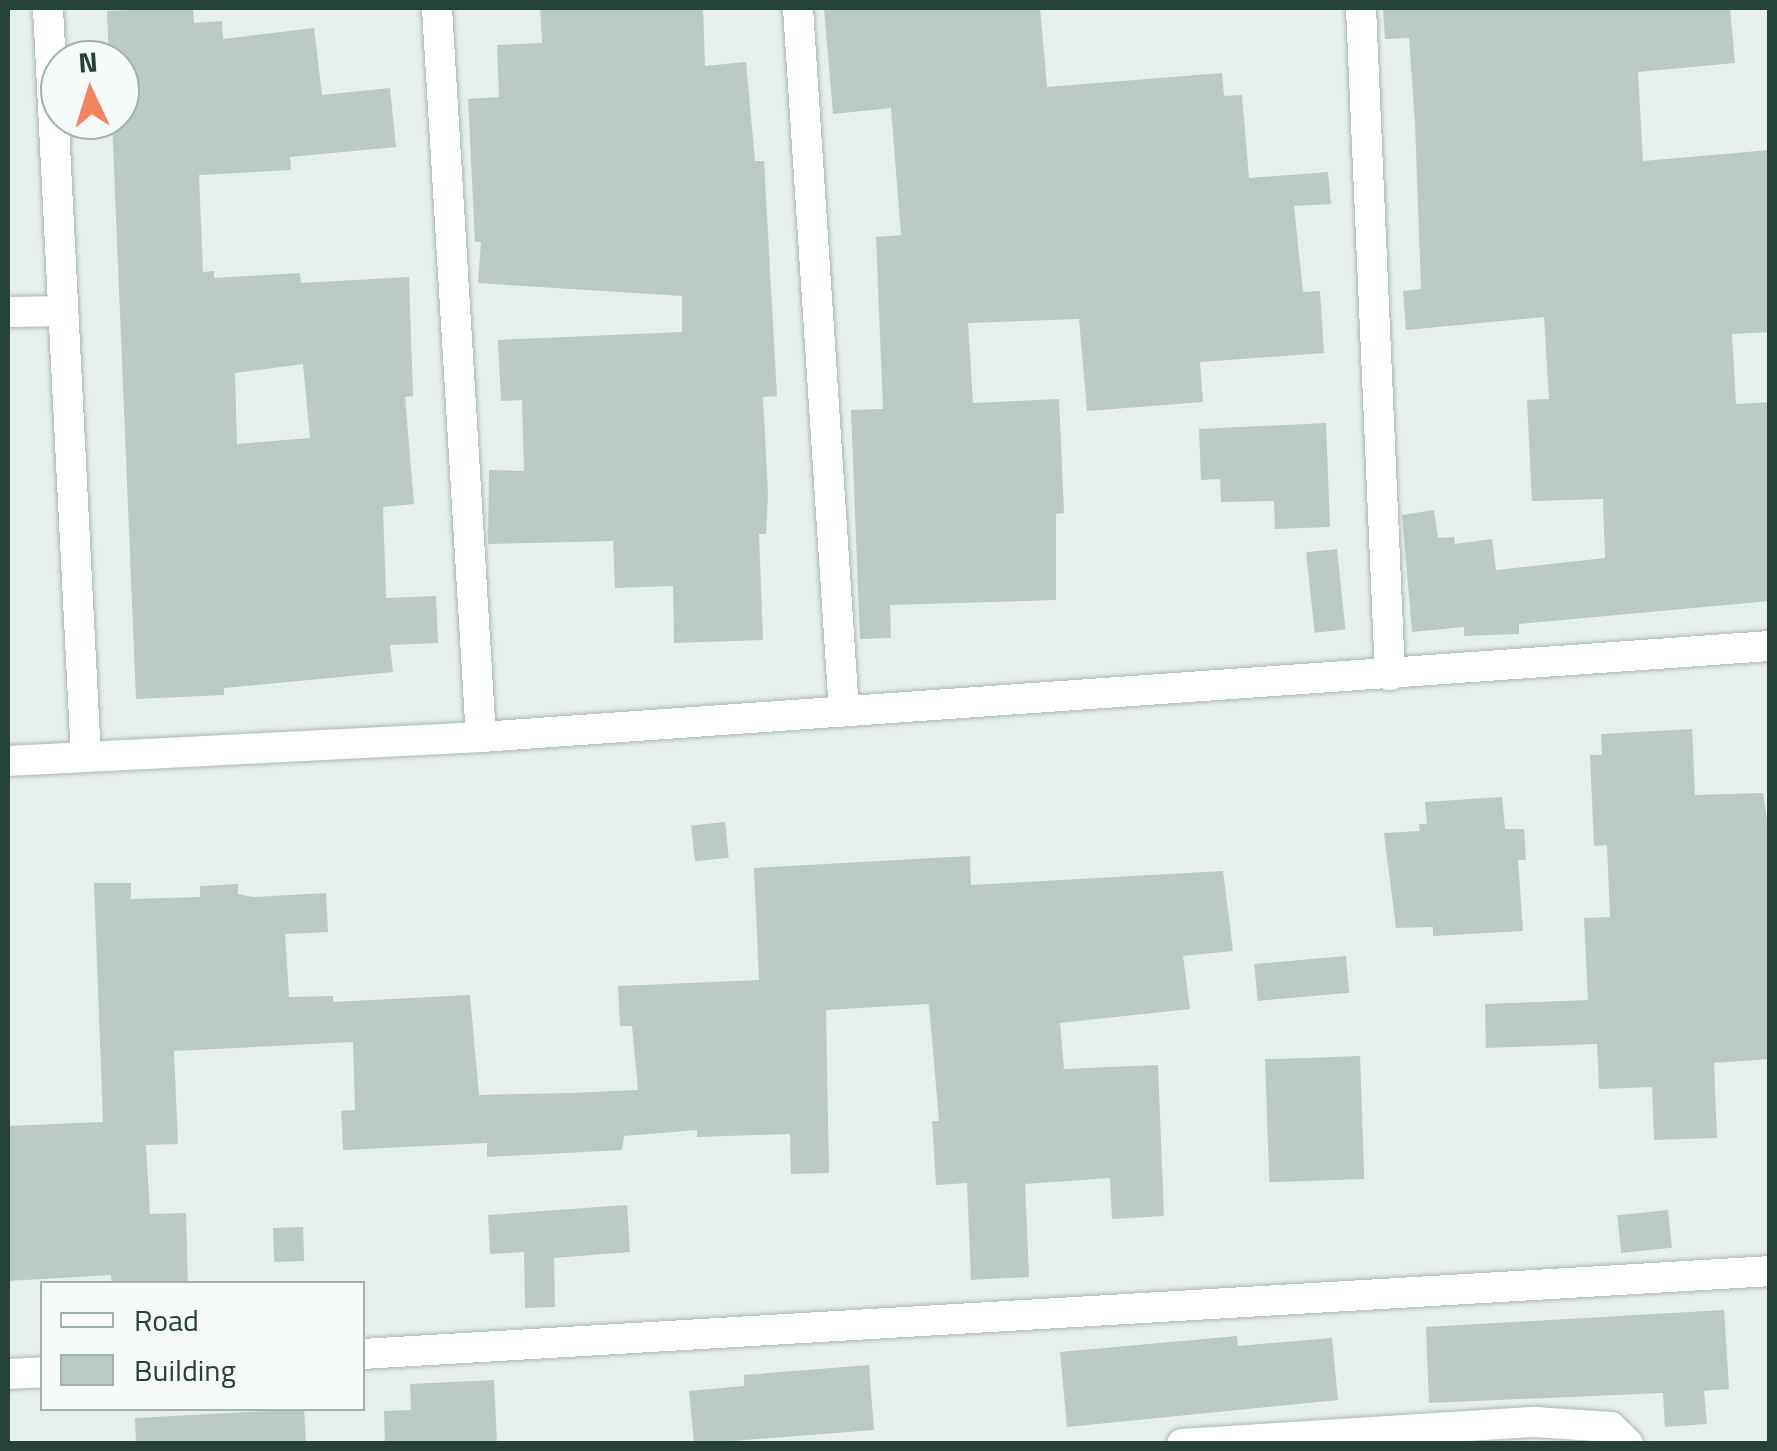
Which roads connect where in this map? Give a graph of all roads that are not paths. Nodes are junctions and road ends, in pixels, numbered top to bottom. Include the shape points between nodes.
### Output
1 (48, 8) edge
2 (437, 8) edge
3 (798, 8) edge
4 (1361, 8) edge
5 (64, 310) junction
6 (8, 312) edge
7 (1770, 646) edge
8 (1390, 675) junction
9 (844, 711) junction
10 (481, 737) junction
11 (86, 757) junction
12 (8, 761) edge
13 (1770, 1272) edge
14 (365, 1354) edge
15 (40, 1372) edge
16 (8, 1374) edge
17 (1182, 1444) edge
18 (1628, 1444) edge

1 - 5 street
2 - 10 street
3 - 9 street
4 - 8 street
5 - 6 street
5 - 11 street
7 - 8 street
8 - 9 street
9 - 10 street
10 - 11 street
11 - 12 street
13 - 14 street
15 - 16 street
17 - 18 street via 1535,1422 1611,1427

